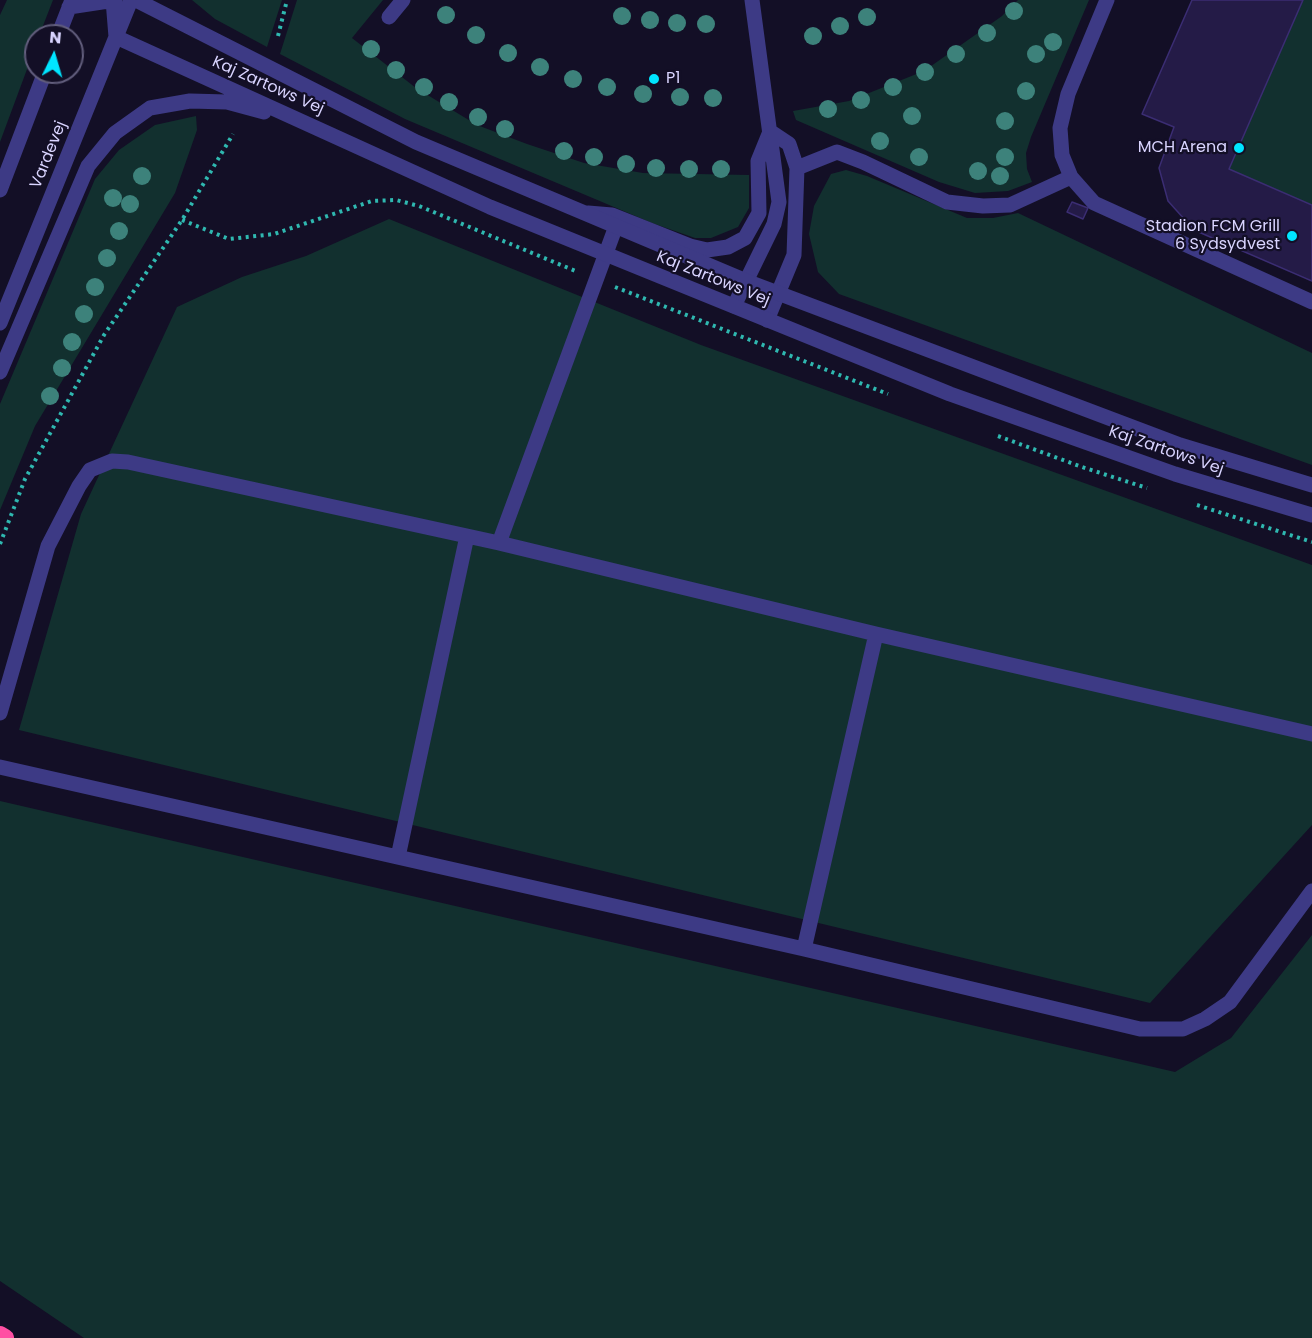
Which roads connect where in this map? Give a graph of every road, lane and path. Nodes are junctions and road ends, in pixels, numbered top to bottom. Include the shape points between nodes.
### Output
1 (113, 0) edge
2 (130, 0) edge
3 (136, 0) edge
4 (287, 0) edge
5 (404, 0) edge
6 (752, 0) edge
7 (1107, 0) edge
8 (70, 3) edge
9 (389, 17) dead end
10 (62, 24) edge
11 (278, 36) dead end
12 (116, 37) junction
13 (40, 84) edge
14 (305, 122) junction
15 (771, 132) junction
16 (233, 134) dead end
17 (797, 168) junction
18 (1071, 177) junction
19 (0, 190) edge
20 (584, 213) junction
21 (182, 220) junction
22 (616, 226) junction
23 (607, 255) junction
24 (597, 280) junction
25 (746, 281) junction
26 (778, 293) junction
27 (1312, 302) edge
28 (734, 306) junction
29 (767, 320) junction
30 (0, 323) edge
31 (0, 372) edge
32 (894, 396) dead end
33 (993, 434) dead end
34 (1312, 485) edge
35 (1148, 489) dead end
36 (1191, 503) dead end
37 (1312, 515) edge
38 (467, 536) junction
39 (1312, 542) edge
40 (499, 543) junction
41 (0, 544) edge
42 (876, 634) junction
43 (0, 713) edge
44 (1312, 734) edge
45 (0, 767) edge
46 (398, 857) junction
47 (1312, 891) edge
48 (804, 949) junction
49 (0, 1335) edge
50 (5, 1338) edge

1 - 8 street
1 - 12 street
2 - 12 street, Vardevej
3 - 20 street, Kaj Zartows Vej via 416,142
4 - 11 path
5 - 9 street
6 - 15 street
7 - 18 street via 1068,94 1060,128 1062,155
8 - 10 street
12 - 14 street, Kaj Zartows Vej
12 - 30 street, Vardevej
13 - 19 street, Vardevej
14 - 23 street, Kaj Zartows Vej via 490,207
14 - 31 street via 227,102 190,101 150,108 114,133 88,166
15 - 17 street via 789,144
15 - 20 street via 758,161 759,213 745,238 728,247 708,250 690,246 612,215
15 - 25 street via 779,202 774,224
16 - 21 path
17 - 18 street via 837,152 947,202 983,206 1010,205
17 - 26 street via 794,255
18 - 27 street via 1094,203
20 - 22 street, Kaj Zartows Vej
21 - 24 path via 229,239 274,234 372,201 396,200
21 - 41 path via 104,334 25,479
22 - 23 street
22 - 25 street, Kaj Zartows Vej
23 - 24 street
23 - 28 street, Kaj Zartows Vej
24 - 32 path
24 - 40 street
25 - 26 street, Kaj Zartows Vej
25 - 28 street
26 - 29 street
26 - 34 street, Kaj Zartows Vej via 1180,445
28 - 29 street, Kaj Zartows Vej
29 - 37 street, Kaj Zartows Vej via 950,394 1175,474
33 - 35 path
36 - 39 path
38 - 40 street
38 - 43 street via 112,461 90,470 48,546
38 - 46 street
40 - 42 street
42 - 44 street
42 - 48 street
45 - 46 street
46 - 48 street
47 - 48 street via 1230,1002 1183,1029 1140,1029
49 - 50 highway

